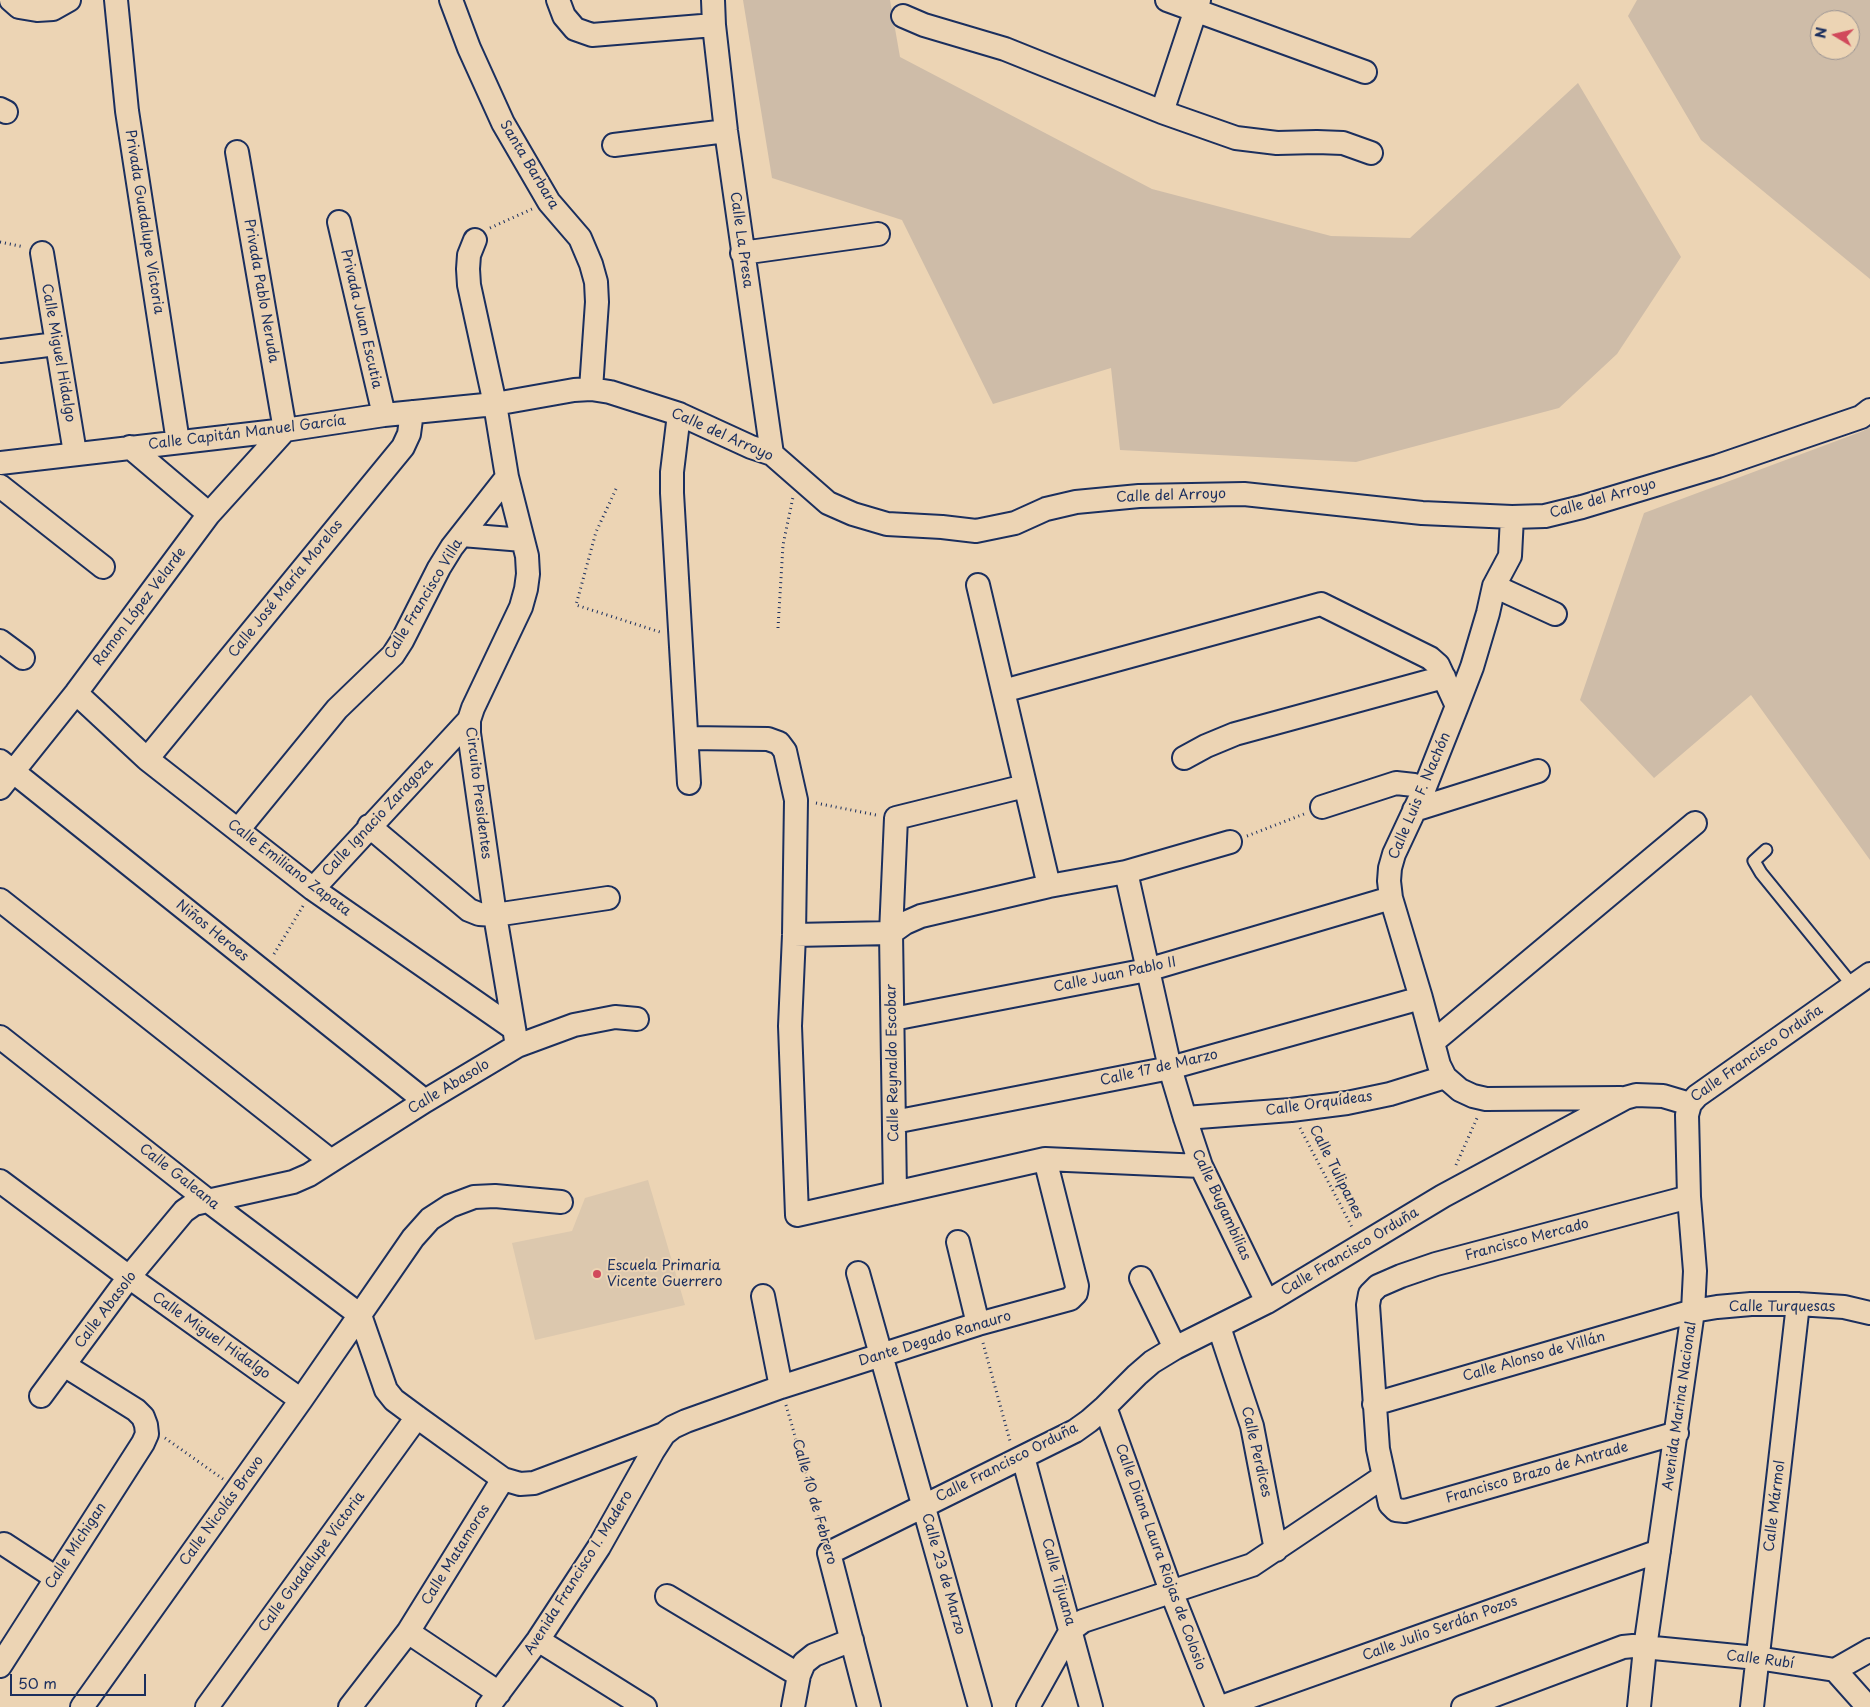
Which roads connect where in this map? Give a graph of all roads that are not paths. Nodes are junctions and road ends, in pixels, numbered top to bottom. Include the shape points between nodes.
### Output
1 (11, 0) edge
2 (68, 0) edge
3 (116, 0) edge
4 (450, 0) edge
5 (558, 0) edge
6 (713, 0) edge
7 (1167, 0) edge
8 (1197, 5) edge
9 (903, 16) dead end
10 (714, 25) junction
11 (1365, 72) dead end
12 (1162, 112) junction
13 (726, 131) junction
14 (614, 145) dead end
15 (237, 152) dead end
16 (1371, 153) dead end
17 (339, 222) dead end
18 (878, 234) dead end
19 (474, 240) road end
20 (42, 253) dead end
21 (742, 253) junction
22 (56, 344) junction
23 (0, 351) edge
24 (591, 389) junction
25 (494, 404) junction
26 (1870, 410) edge
27 (412, 412) junction
28 (679, 414) junction
29 (384, 415) junction
30 (285, 430) junction
31 (178, 442) junction
32 (130, 448) junction
33 (75, 453) junction
34 (772, 454) junction
35 (0, 463) edge
36 (507, 477) junction
37 (0, 486) edge
38 (209, 514) junction
39 (1512, 517) junction
40 (462, 535) junction
41 (523, 540) junction
42 (103, 567) dead end
43 (978, 585) dead end
44 (1494, 586) junction
45 (1556, 614) dead end
46 (0, 641) edge
47 (23, 658) dead end
48 (1444, 677) junction
49 (1003, 691) junction
50 (76, 693) junction
51 (1457, 706) junction
52 (469, 720) junction
53 (687, 738) junction
54 (1184, 758) dead end
55 (147, 759) junction
56 (1538, 771) dead end
57 (4, 773) edge
58 (689, 783) dead end
59 (1025, 786) junction
60 (1419, 801) junction
61 (1322, 807) road end
62 (1695, 823) dead end
63 (369, 826) junction
64 (238, 830) junction
65 (1230, 842) road end
66 (1766, 850) dead end
67 (1126, 872) junction
68 (1049, 886) junction
69 (313, 889) junction
70 (608, 898) dead end
71 (1391, 898) junction
72 (0, 900) edge
73 (494, 915) junction
74 (891, 933) junction
75 (794, 935) junction
76 (1147, 970) junction
77 (1862, 980) edge
78 (1421, 998) junction
79 (638, 1019) dead end
80 (892, 1019) junction
81 (0, 1037) edge
82 (515, 1037) junction
83 (1433, 1042) junction
84 (1170, 1068) junction
85 (1445, 1078) junction
86 (1625, 1098) junction
87 (425, 1101) junction
88 (1690, 1104) junction
89 (1185, 1118) junction
90 (894, 1122) junction
91 (1045, 1159) junction
92 (331, 1161) junction
93 (1201, 1166) junction
94 (0, 1181) edge
95 (895, 1193) junction
96 (1689, 1197) junction
97 (207, 1200) junction
98 (561, 1202) dead end
99 (958, 1242) dead end
100 (858, 1272) dead end
101 (129, 1277) junction
102 (1141, 1278) dead end
103 (763, 1296) dead end
104 (1267, 1302) junction
105 (1798, 1304) junction
106 (1693, 1311) junction
107 (1870, 1313) edge
108 (360, 1314) junction
109 (978, 1324) junction
110 (1219, 1327) junction
111 (1175, 1348) junction
112 (880, 1356) junction
113 (64, 1365) junction
114 (781, 1387) junction
115 (41, 1396) dead end
116 (302, 1400) junction
117 (1374, 1404) junction
118 (1105, 1407) junction
119 (417, 1417) junction
120 (1677, 1433) junction
121 (664, 1434) junction
122 (1019, 1459) junction
123 (1383, 1477) junction
124 (503, 1479) junction
125 (923, 1505) junction
126 (4, 1544) dead end
127 (1276, 1550) junction
128 (1659, 1551) junction
129 (829, 1553) joint
130 (56, 1578) junction
131 (1171, 1591) junction
132 (667, 1596) dead end
133 (1071, 1630) junction
134 (408, 1632) junction
135 (538, 1640) junction
136 (852, 1640) junction
137 (1869, 1645) edge
138 (1645, 1648) junction
139 (1757, 1658) junction
140 (0, 1666) edge
141 (1834, 1670) junction
142 (799, 1675) junction
143 (493, 1700) edge
144 (82, 1707) edge
145 (207, 1707) edge
146 (350, 1707) edge
147 (645, 1707) edge
148 (793, 1707) edge
149 (869, 1707) edge
150 (980, 1707) edge
151 (1028, 1707) edge
152 (1091, 1707) edge
153 (1217, 1707) edge
154 (1221, 1707) edge
155 (1463, 1707) edge
156 (1639, 1707) edge
157 (1752, 1707) edge
158 (1868, 1707) edge

1 - 2 street via 19,7 37,10 53,9
3 - 31 street, Privada Guadalupe Victoria via 127,111
4 - 24 street, Santa Barbara via 503,123 549,202 580,238 591,264 597,302
5 - 10 street via 564,16 575,29 592,35
6 - 10 street, Calle La Presa
7 - 8 street
8 - 11 street
8 - 12 street
9 - 12 street via 1005,48
10 - 13 street, Calle La Presa
12 - 16 street via 1236,138 1276,143 1343,143
13 - 14 street
13 - 21 street, Calle La Presa
15 - 30 street, Privada Pablo Neruda
17 - 29 street, Privada Juan Escutia
18 - 21 street
19 - 25 street, Circuito Presidentes via 469,256 469,285
20 - 22 street, Calle Miguel Hidalgo
21 - 34 street, Calle La Presa
22 - 23 street
22 - 33 street, Calle Miguel Hidalgo
24 - 25 street, Calle del Arroyo
24 - 28 street, Calle del Arroyo
25 - 27 street, Calle Capitán Manuel García
25 - 36 street, Circuito Presidentes
26 - 39 street, Calle del Arroyo via 1861,417 1718,466 1582,507 1545,516
27 - 29 street, Calle Capitán Manuel García
27 - 55 street, Calle José María Morelos via 409,434 402,447
28 - 34 street, Calle del Arroyo
28 - 53 street via 672,493
29 - 30 street, Calle Capitán Manuel García
30 - 31 street, Calle Capitán Manuel García
30 - 38 street, Ramon López Velarde
31 - 32 street, Calle Capitán Manuel García
32 - 33 street, Calle Capitán Manuel García
32 - 38 street
33 - 35 street, Calle Capitán Manuel García
34 - 39 street, Calle del Arroyo via 828,503 887,524 976,531 1015,523 1046,509 1076,502 1139,496 1244,494 1422,513
36 - 40 street, Calle Francisco Villa
36 - 41 street, Circuito Presidentes
37 - 42 street
38 - 50 street, Ramon López Velarde
39 - 44 street, Calle Luis F. Nachón via 1510,556
40 - 41 street
40 - 64 street, Calle Francisco Villa via 439,568 393,655 337,709
41 - 52 street, Circuito Presidentes via 528,574 521,606
43 - 49 street
44 - 45 street
44 - 51 street, Calle Luis F. Nachón via 1472,667
46 - 47 street
48 - 49 street via 1430,658 1321,604
48 - 51 street
48 - 54 street via 1235,734
49 - 59 street
50 - 55 street, Calle Emiliano Zapata
50 - 57 street, Ramon López Velarde
51 - 60 street, Calle Luis F. Nachón
52 - 63 street, Calle Ignacio Zaragoza
52 - 73 street, Circuito Presidentes
53 - 58 street
53 - 75 street via 768,739 779,743 785,751 796,800
55 - 64 street, Calle Emiliano Zapata
56 - 60 street
57 - 87 street, Niños Heroes via 264,972
59 - 68 street
59 - 74 street, Calle Reynaldo Escobar via 896,818
60 - 61 street via 1414,785 1396,783
60 - 71 street, Calle Luis F. Nachón via 1390,868
62 - 83 street
63 - 69 street, Calle Ignacio Zaragoza
63 - 73 street via 469,910
64 - 69 street, Calle Emiliano Zapata
65 - 67 street
66 - 77 lane via 1754,861 1761,873
67 - 68 street
67 - 76 street, Calle Bugambilias
68 - 74 street via 922,916
69 - 82 street, Calle Emiliano Zapata
70 - 73 street
71 - 76 street, Calle Juan Pablo II
71 - 78 street, Calle Luis F. Nachón
72 - 92 street
73 - 82 street, Circuito Presidentes
74 - 75 street
74 - 80 street, Calle Reynaldo Escobar
75 - 95 street via 790,1026 797,1215
76 - 80 street, Calle Juan Pablo II
76 - 84 street, Calle Bugambilias
77 - 88 street, Calle Francisco Orduña
78 - 83 street, Calle Luis F. Nachón
78 - 84 street, Calle 17 de Marzo
79 - 82 street, Calle Abasolo via 615,1017
80 - 90 street, Calle Reynaldo Escobar
81 - 97 street, Calle Galeana
82 - 87 street, Calle Abasolo
83 - 85 street, Calle Luis F. Nachón
84 - 89 street, Calle Bugambilias
84 - 90 street, Calle 17 de Marzo
85 - 86 street via 1460,1090 1486,1099
85 - 89 street, Calle Orquídeas via 1347,1103
86 - 88 street, Calle Francisco Orduña via 1663,1096
86 - 104 street, Calle Francisco Orduña via 1443,1196
87 - 92 street, Calle Abasolo
88 - 96 street, Avenida Marina Nacional via 1687,1115
89 - 93 street, Calle Bugambilias
90 - 95 street, Calle Reynaldo Escobar
91 - 93 street
91 - 95 street
91 - 109 street, Dante Degado Ranauro via 1077,1286 1076,1294 1070,1299
92 - 97 street, Calle Abasolo via 293,1182
93 - 104 street, Calle Bugambilias
94 - 101 street, Calle Miguel Hidalgo
96 - 106 street, Avenida Marina Nacional via 1695,1271
96 - 117 street, Francisco Mercado via 1436,1264 1378,1286 1370,1294 1368,1305
97 - 101 street, Calle Abasolo via 184,1211
97 - 108 street, Calle Galeana
98 - 108 street, Calle Nicolás Bravo via 495,1196 474,1197 450,1206 430,1219 413,1238
99 - 109 street
100 - 112 street
101 - 113 street, Calle Abasolo
101 - 116 street, Calle Miguel Hidalgo
102 - 111 street
103 - 114 street
104 - 110 street, Calle Francisco Orduña
105 - 106 street, Calle Turquesas via 1743,1305
105 - 107 street, Calle Turquesas via 1844,1307
105 - 139 street, Calle Mármol
106 - 117 street, Calle Alonso de Villán
106 - 120 street, Avenida Marina Nacional
108 - 116 street, Calle Nicolás Bravo
108 - 119 street via 386,1390
109 - 112 street, Dante Degado Ranauro
110 - 111 street, Calle Francisco Orduña
110 - 127 street, Calle Perdices via 1252,1426
111 - 118 street, Calle Francisco Orduña via 1137,1374
112 - 114 street, Dante Degado Ranauro
112 - 125 street, Calle 23 de Marzo
113 - 115 street, Calle Abasolo
113 - 130 street, Calle Míchigan via 136,1410 143,1417 146,1434
114 - 121 street, Dante Degado Ranauro via 686,1420
116 - 144 street, Calle Nicolás Bravo
117 - 123 street
118 - 122 street, Calle Francisco Orduña via 1075,1431
118 - 131 street, Calle Diana Laura Riojas de Colosio
119 - 124 street
119 - 145 street, Calle Guadalupe Victoria
120 - 123 street, Francisco Brazo de Antrade via 1405,1511 1396,1510 1390,1504
120 - 128 street, Avenida Marina Nacional
121 - 124 street, Dante Degado Ranauro via 534,1483 520,1484
121 - 135 street, Avenida Francisco I. Madero via 598,1547
122 - 125 street, Calle Francisco Orduña
122 - 133 street, Calle Tijuana
123 - 127 street
124 - 134 street, Calle Matamoros
125 - 129 street, Calle Francisco Orduña
125 - 150 street, Calle 23 de Marzo
126 - 130 street
127 - 131 street via 1252,1565
128 - 138 street, Avenida Marina Nacional
128 - 154 street, Calle Julio Serdán Pozos
129 - 136 street, Calle 10 de Febrero
130 - 140 street, Calle Míchigan
131 - 133 street via 1083,1621
131 - 153 street, Calle Diana Laura Riojas de Colosio
132 - 142 street
133 - 151 street
133 - 152 street, Calle Tijuana
134 - 143 street
134 - 146 street, Calle Matamoros
135 - 143 street, Avenida Francisco I. Madero
135 - 147 street
136 - 142 street via 814,1655 804,1663
136 - 149 street, Calle 10 de Febrero
137 - 141 street
138 - 139 street, Calle Rubí
138 - 155 street, Calle Rubí via 1623,1647
138 - 156 street, Avenida Marina Nacional
139 - 141 street, Calle Rubí
139 - 157 street, Calle Mármol
141 - 158 street
142 - 148 street

